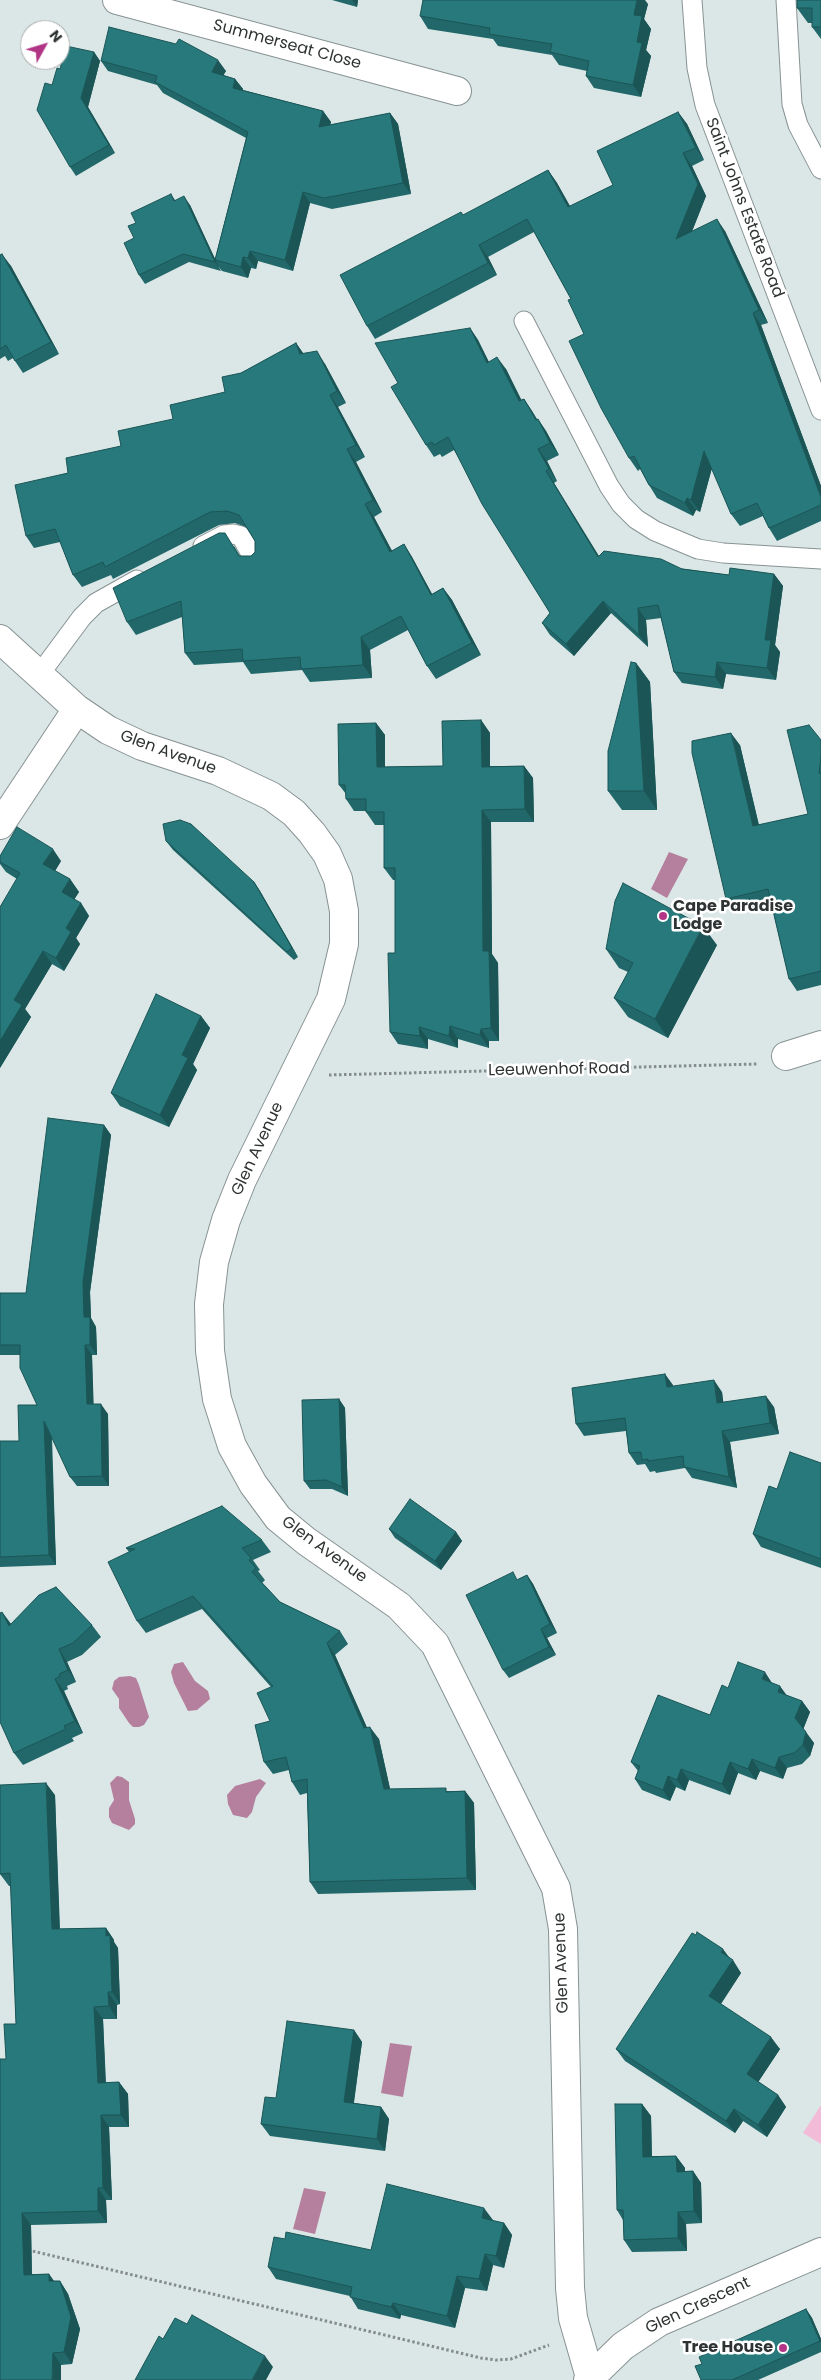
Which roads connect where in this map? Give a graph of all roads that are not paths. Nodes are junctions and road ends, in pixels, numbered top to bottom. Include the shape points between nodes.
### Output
1 (117, 0) edge
2 (692, 0) edge
3 (786, 0) edge
4 (457, 91) dead end
5 (821, 169) edge
6 (524, 321) dead end
7 (821, 410) edge
8 (190, 553) edge
9 (254, 559) edge
10 (821, 559) edge
11 (156, 570) edge
12 (0, 639) edge
13 (39, 675) junction
14 (77, 709) junction
15 (0, 825) edge
16 (821, 1045) edge
17 (786, 1056) road end
18 (821, 2252) edge
19 (589, 2378) edge

1 - 4 street, Summerseat Close
2 - 7 lane, Saint Johns Estate Road via 697,68 705,105
3 - 5 lane via 792,104 798,125
6 - 10 lane via 609,486 636,519 698,550
8 - 9 lane via 232,534 240,536
11 - 13 lane via 96,603
12 - 13 street, Glen Avenue
13 - 14 street, Glen Avenue
14 - 15 street
14 - 19 street, Glen Avenue via 108,730 142,746 218,771 271,796 294,813 312,833 327,854 338,879 344,911 344,944 331,999 242,1180 214,1262 208,1304 217,1399 232,1446 253,1484 278,1518 400,1606 435,1644 556,1888 563,1929 570,2288
16 - 17 street
18 - 19 street, Glen Crescent via 659,2322 624,2346

